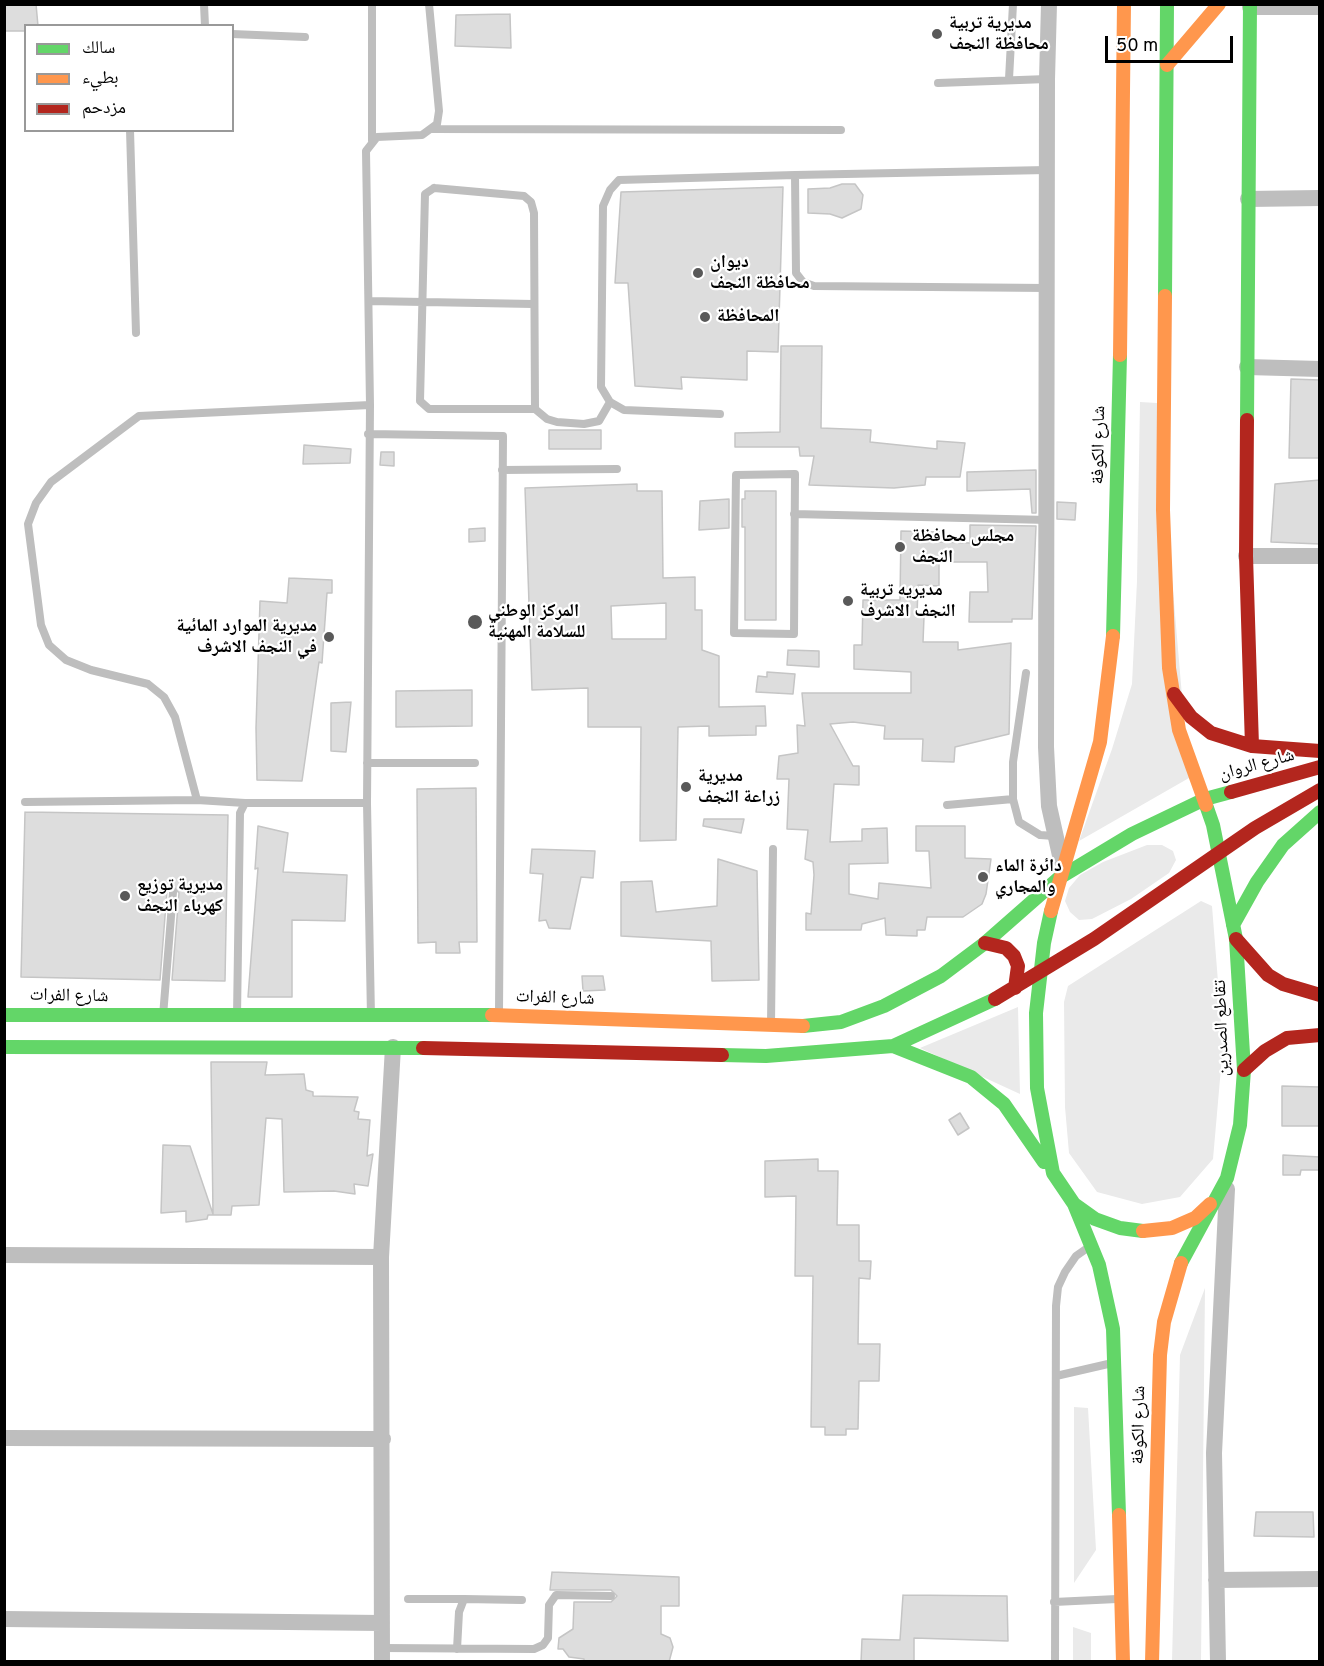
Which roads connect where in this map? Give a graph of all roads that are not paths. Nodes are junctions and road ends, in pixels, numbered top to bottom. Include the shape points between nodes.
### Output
1 (204, 4) edge
2 (372, 4) edge
3 (429, 4) edge
4 (1013, 4) edge
5 (1050, 4) edge
6 (1124, 4) edge
7 (1167, 4) edge
8 (1219, 4) edge
9 (1250, 6) edge
10 (1320, 7) edge
11 (205, 24) edge
12 (234, 34) edge
13 (305, 37) dead end
14 (1167, 65) junction
15 (1009, 79) junction
16 (1047, 79) junction
17 (938, 83) dead end
18 (433, 129) junction
19 (841, 130) dead end
20 (130, 132) edge
21 (372, 141) junction
22 (1047, 170) junction
23 (795, 175) junction
24 (1320, 198) edge
25 (1248, 199) junction
26 (1047, 288) junction
27 (369, 301) junction
28 (421, 302) junction
29 (533, 304) junction
30 (136, 333) dead end
31 (1247, 368) junction
32 (1320, 369) edge
33 (610, 402) junction
34 (370, 405) junction
35 (536, 409) junction
36 (720, 414) dead end
37 (369, 434) junction
38 (617, 469) dead end
39 (502, 470) junction
40 (794, 513) junction
41 (1048, 520) junction
42 (1246, 556) junction
43 (1320, 556) edge
44 (1026, 674) dead end
45 (1170, 689) junction
46 (1252, 746) junction
47 (1320, 751) edge
48 (367, 763) junction
49 (475, 763) dead end
50 (1320, 767) edge
51 (1320, 790) edge
52 (1013, 799) junction
53 (1205, 799) junction
54 (197, 800) junction
55 (25, 802) dead end
56 (244, 802) junction
57 (367, 803) junction
58 (947, 805) dead end
59 (1320, 812) edge
60 (1054, 836) junction
61 (773, 849) dead end
62 (1219, 852) junction
63 (1061, 872) junction
64 (173, 892) dead end
65 (1234, 932) junction
66 (985, 943) junction
67 (1041, 971) junction
68 (1015, 988) junction
69 (1320, 995) edge
70 (4, 1015) edge
71 (499, 1015) junction
72 (169, 1016) junction
73 (237, 1017) junction
74 (370, 1017) junction
75 (771, 1024) junction
76 (1320, 1035) edge
77 (893, 1046) junction
78 (4, 1047) edge
79 (393, 1047) junction
80 (175, 1048) junction
81 (243, 1049) junction
82 (1244, 1070) junction
83 (1227, 1178) junction
84 (1058, 1183) junction
85 (1215, 1200) junction
86 (1074, 1204) junction
87 (1091, 1245) junction
88 (4, 1255) edge
89 (381, 1257) junction
90 (1116, 1362) junction
91 (1056, 1376) junction
92 (4, 1438) edge
93 (384, 1439) junction
94 (1320, 1579) edge
95 (1216, 1580) junction
96 (611, 1596) dead end
97 (408, 1599) dead end
98 (465, 1599) junction
99 (1122, 1599) junction
100 (522, 1600) dead end
101 (1054, 1602) junction
102 (4, 1619) edge
103 (382, 1623) junction
104 (457, 1649) junction
105 (382, 1655) edge
106 (1055, 1662) edge
107 (1123, 1662) edge
108 (1152, 1662) edge
109 (1218, 1662) edge

1 - 11 lane
2 - 21 lane
3 - 18 lane via 439,111
4 - 15 lane
5 - 16 street
6 - 63 main road, شارع الكوفة via 1113,655 1100,742
7 - 14 main road
8 - 14 main road
9 - 10 street
9 - 25 main road
12 - 13 lane
14 - 45 main road via 1163,510
15 - 16 lane
15 - 17 lane
16 - 22 street
18 - 19 lane
18 - 21 lane via 422,135
20 - 30 lane
21 - 27 lane via 366,151
22 - 23 lane
22 - 26 street
23 - 26 lane via 796,273 803,282 814,286
23 - 33 lane via 619,180 610,190 603,206 601,376 601,387
24 - 25 street
25 - 31 main road
26 - 41 street
27 - 28 lane
27 - 34 lane
28 - 29 lane
28 - 29 lane via 425,194 434,188 524,196 531,202
28 - 35 lane via 420,401 429,409
29 - 35 lane
31 - 32 street
31 - 42 main road
33 - 35 lane via 599,421 584,424 547,419
33 - 36 lane via 624,410
34 - 37 lane
34 - 54 lane via 140,416 51,482 36,503 28,524 41,625 49,645 66,660 148,684 164,697 175,717
37 - 39 lane via 503,436
37 - 48 lane
38 - 39 lane
39 - 71 lane
40 - 40 lane via 794,634 734,633 736,475 795,474
40 - 41 lane
41 - 60 street via 1046,747
42 - 43 street
42 - 46 main road
44 - 52 lane via 1013,762
45 - 46 main road via 1191,717 1211,732
45 - 53 main road via 1179,730
46 - 47 main road
48 - 49 lane
48 - 57 lane
50 - 53 main road, شارع الروان
51 - 62 main road
52 - 58 lane
52 - 60 lane via 1019,822 1040,835
53 - 62 main road
53 - 63 main road, شارع الروان
54 - 55 lane
54 - 56 lane
56 - 57 lane
56 - 73 lane via 240,813
57 - 74 lane
59 - 65 main road via 1283,845 1257,882
60 - 63 street
61 - 75 lane
62 - 65 main road, تقاطع الصدرين
62 - 67 main road
63 - 66 main road, شارع الفرات
63 - 67 main road
64 - 72 lane
65 - 69 main road via 1268,975 1283,984
65 - 82 main road, تقاطع الصدرين
66 - 68 main road via 1006,948 1014,956 1018,966
66 - 75 main road, شارع الفرات via 941,976 884,1006 841,1022
67 - 68 main road
67 - 84 main road via 1036,1013 1037,1088 1050,1162
68 - 77 main road
70 - 72 main road, شارع الفرات
71 - 74 main road, شارع الفرات
71 - 75 main road, شارع الفرات
72 - 73 main road, شارع الفرات
72 - 80 main road via 184,1032
73 - 74 main road, شارع الفرات
73 - 81 main road via 236,1031
76 - 82 main road via 1287,1038
77 - 79 main road via 766,1056
77 - 84 main road via 971,1077 1004,1104
78 - 80 main road
79 - 81 main road
79 - 89 street
80 - 81 main road
82 - 83 main road, تقاطع الصدرين via 1240,1125
83 - 85 main road, تقاطع الصدرين
83 - 95 street via 1214,1453
84 - 86 main road
85 - 86 main road via 1195,1218 1172,1228 1146,1231 1095,1219
85 - 108 main road, شارع الكوفة via 1193,1238 1172,1290 1160,1355
86 - 87 main road, شارع الكوفة
87 - 90 main road, شارع الكوفة via 1107,1296
87 - 91 lane via 1076,1256 1058,1287
88 - 89 street
89 - 93 street
90 - 91 lane
90 - 99 main road, شارع الكوفة
91 - 101 lane
92 - 93 street
93 - 103 street
94 - 95 street
95 - 109 street
96 - 104 lane via 556,1595 549,1605 548,1638 534,1650
97 - 98 lane
98 - 100 lane
98 - 104 lane via 459,1612
99 - 101 lane
99 - 107 main road, شارع الكوفة
101 - 106 lane
102 - 103 street
103 - 105 street
104 - 105 lane

